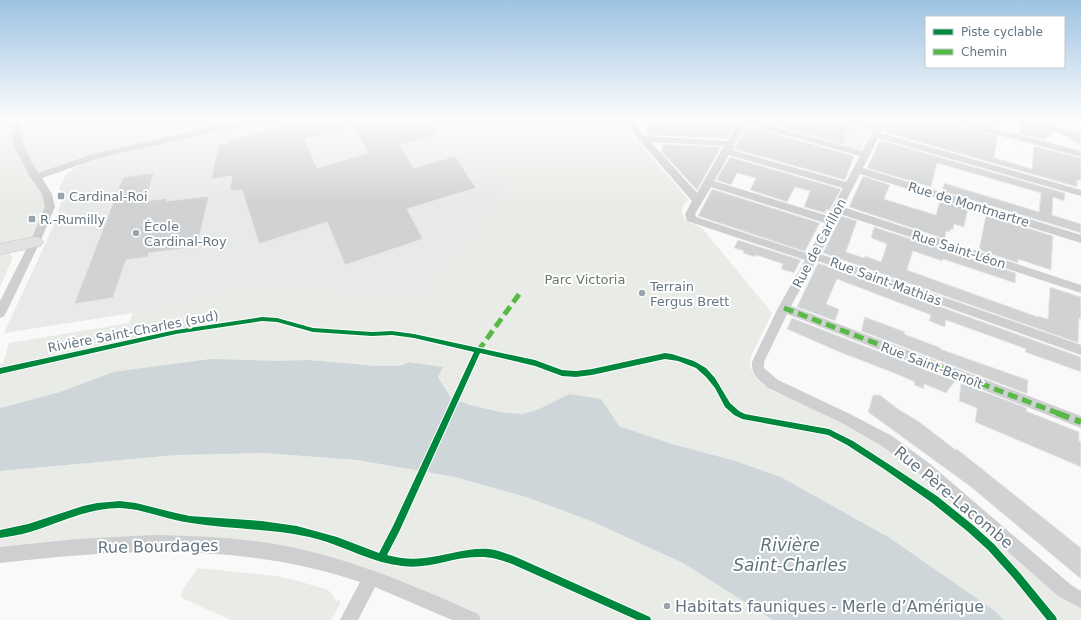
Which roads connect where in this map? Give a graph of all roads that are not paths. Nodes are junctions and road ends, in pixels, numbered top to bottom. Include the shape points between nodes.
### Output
1 (20, 147) edge
2 (135, 147) edge
3 (650, 147) edge
4 (728, 147) joint
5 (838, 147) edge
6 (869, 147) edge
7 (941, 147) edge
8 (1054, 147) edge
9 (1081, 154) edge
10 (865, 155) junction
11 (858, 170) junction
12 (35, 177) junction
13 (709, 183) junction
14 (850, 186) junction
15 (1081, 193) edge
16 (697, 200) junction
17 (838, 209) junction
18 (831, 221) junction
19 (1081, 239) edge
20 (0, 242) edge
21 (35, 242) junction
22 (0, 249) edge
23 (812, 258) junction
24 (1081, 289) edge
25 (784, 308) junction
26 (0, 313) edge
27 (1081, 350) edge
28 (758, 370) joint
29 (1081, 422) edge
30 (0, 555) edge
31 (370, 578) junction
32 (1081, 600) edge
33 (350, 620) edge
34 (472, 620) edge

1 - 12 street
2 - 12 street via 96,156
3 - 16 street
4 - 13 street
4 - 14 street
5 - 10 street
6 - 10 street, Rue de Carillon
7 - 15 street
8 - 9 street
10 - 11 street, Rue de Carillon
11 - 14 street, Rue de Carillon
11 - 19 street, Rue de Montmartre
12 - 21 street via 47,194 50,207
13 - 16 street
13 - 18 street
14 - 17 street, Rue de Carillon
16 - 23 street, Rue Saint-Mathias via 689,217 695,222
17 - 18 street, Rue de Carillon
17 - 24 street, Rue Saint-Léon
18 - 23 street, Rue de Carillon
20 - 21 highway
21 - 22 highway
21 - 26 street
23 - 25 street, Rue de Carillon
23 - 27 street, Rue Saint-Mathias via 822,258
25 - 28 street, Rue de Carillon via 758,362
25 - 29 street, Rue Saint-Benoît
28 - 32 street, Rue Père-Lacombe via 773,384 847,419 912,459 1064,590
30 - 31 street, Rue Bourdages via 160,543 220,544 308,559
31 - 33 street
31 - 34 street, Rue Bourdages

